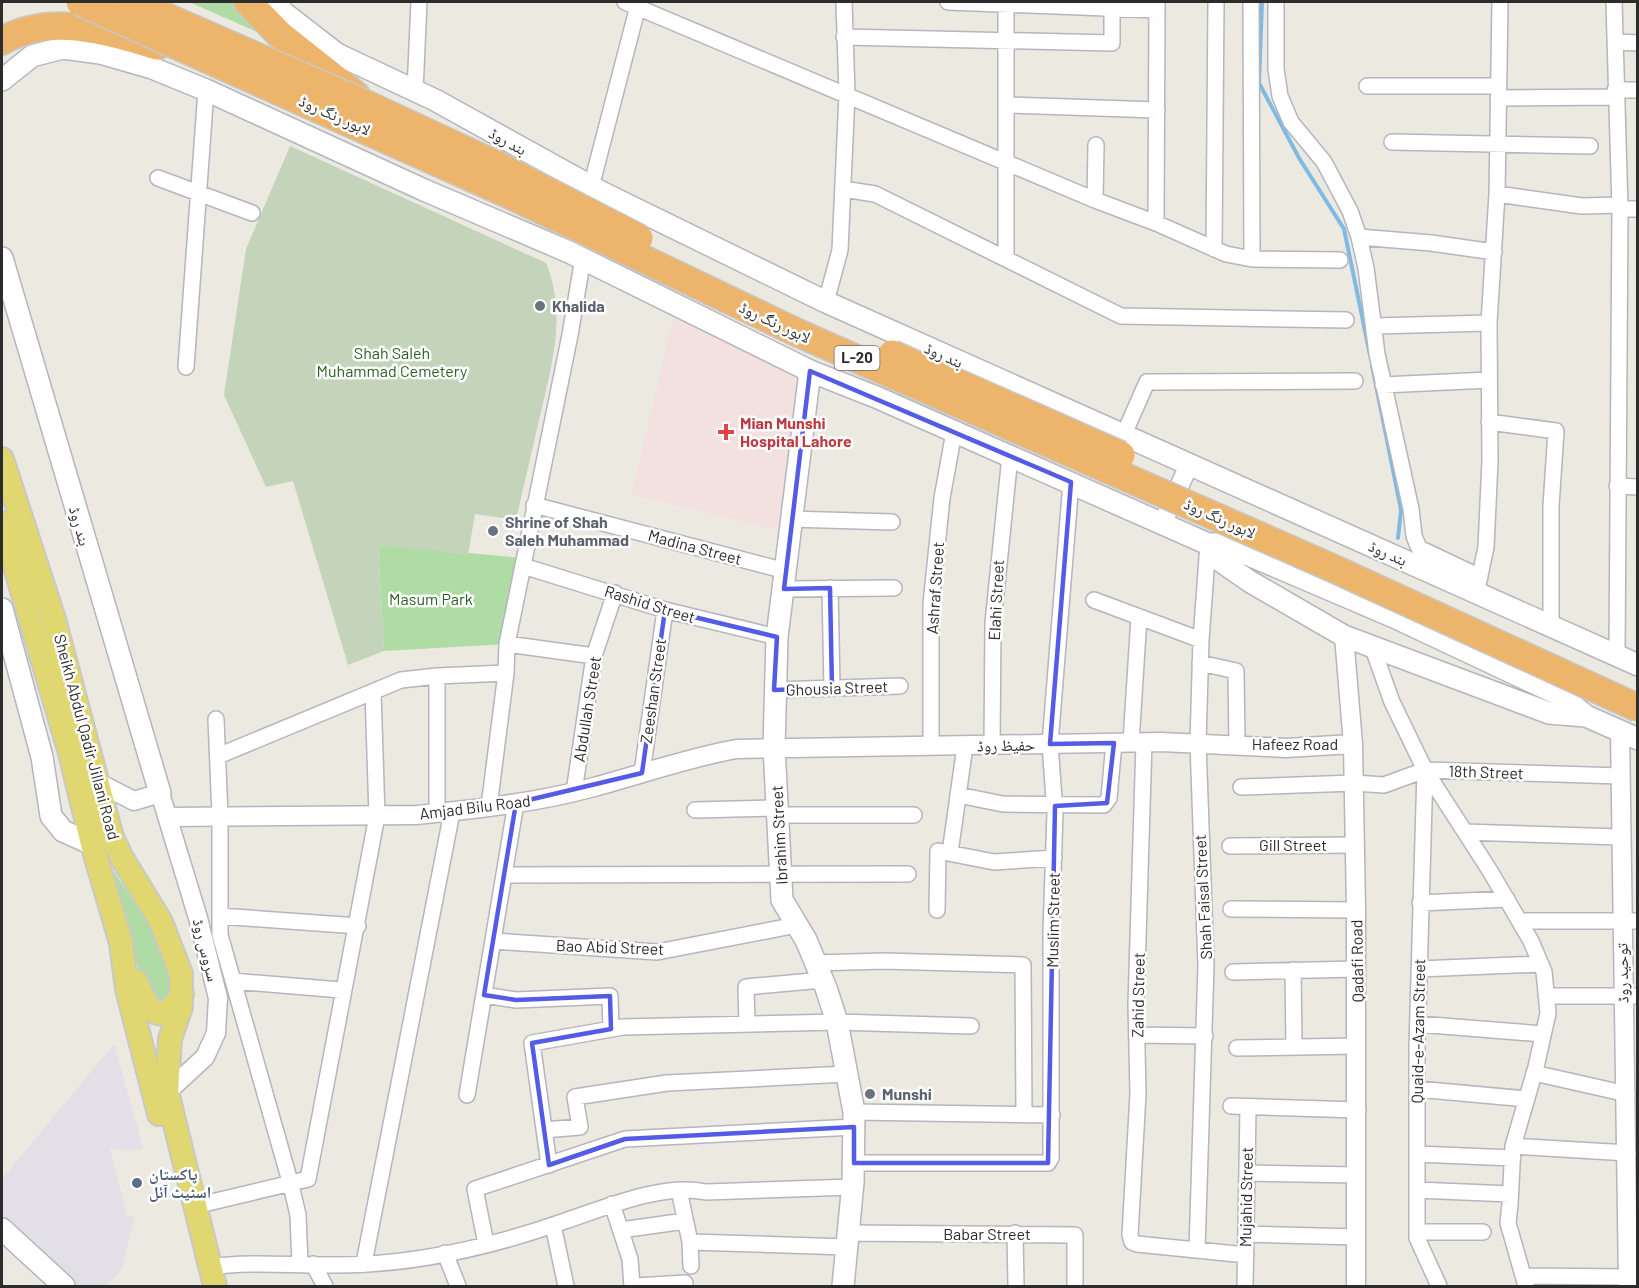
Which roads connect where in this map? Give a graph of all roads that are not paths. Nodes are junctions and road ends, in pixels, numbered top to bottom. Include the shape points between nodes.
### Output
1 (80, 2) edge
2 (132, 2) edge
3 (248, 2) edge
4 (275, 2) edge
5 (419, 2) edge
6 (844, 2) edge
7 (948, 2) edge
8 (1006, 2) edge
9 (1216, 2) edge
10 (1251, 2) edge
11 (1276, 2) edge
12 (1500, 2) edge
13 (1614, 2) edge
14 (634, 3) edge
15 (1104, 6) edge
16 (1157, 6) edge
17 (844, 37) junction
18 (1007, 39) junction
19 (2, 41) edge
20 (1615, 42) junction
21 (1638, 43) edge
22 (210, 59) junction
23 (2, 80) edge
24 (1367, 86) dead end
25 (206, 90) junction
26 (415, 90) junction
27 (1638, 90) edge
28 (1498, 92) junction
29 (1615, 93) junction
30 (847, 94) junction
31 (368, 105) junction
32 (1007, 105) junction
33 (1157, 110) junction
34 (1392, 142) dead end
35 (1096, 145) dead end
36 (1498, 146) junction
37 (1590, 147) dead end
38 (1007, 163) junction
39 (158, 178) dead end
40 (591, 187) junction
41 (843, 189) junction
42 (1497, 194) junction
43 (200, 195) junction
44 (1095, 200) junction
45 (1620, 207) junction
46 (1638, 209) edge
47 (252, 213) dead end
48 (1156, 223) junction
49 (1359, 237) junction
50 (1214, 249) junction
51 (1494, 252) junction
52 (2, 258) edge
53 (582, 258) junction
54 (1006, 258) junction
55 (1252, 259) junction
56 (1340, 260) dead end
57 (826, 302) junction
58 (1346, 320) dead end
59 (1490, 323) junction
60 (1374, 326) junction
61 (186, 367) dead end
62 (810, 371) junction
63 (1489, 380) junction
64 (1355, 381) dead end
65 (1383, 385) junction
66 (1489, 422) junction
67 (954, 432) junction
68 (1124, 434) junction
69 (1010, 456) junction
70 (2, 459) edge
71 (1189, 465) junction
72 (1071, 482) junction
73 (1617, 486) junction
74 (1638, 487) edge
75 (534, 505) junction
76 (790, 519) junction
77 (892, 522) dead end
78 (2, 523) edge
79 (1162, 524) junction
80 (1208, 544) junction
81 (524, 567) junction
82 (785, 580) junction
83 (1478, 586) junction
84 (830, 588) junction
85 (894, 588) dead end
86 (615, 593) junction
87 (1094, 600) dead end
88 (665, 610) junction
89 (2, 616) edge
90 (1139, 616) junction
91 (1551, 626) junction
92 (1344, 636) junction
93 (777, 637) junction
94 (1201, 640) junction
95 (507, 644) junction
96 (1372, 646) junction
97 (594, 656) junction
98 (1617, 656) junction
99 (1200, 663) junction
100 (1638, 665) edge
101 (506, 673) junction
102 (437, 676) junction
103 (900, 686) dead end
104 (832, 688) junction
105 (774, 690) junction
106 (1638, 691) edge
107 (373, 692) junction
108 (1638, 708) edge
109 (1586, 716) junction
110 (216, 719) dead end
111 (1629, 735) edge
112 (1130, 742) junction
113 (1197, 743) junction
114 (1050, 744) junction
115 (1237, 744) junction
116 (1353, 744) junction
117 (992, 745) junction
118 (931, 746) junction
119 (965, 746) junction
120 (774, 747) junction
121 (218, 756) junction
122 (1425, 770) junction
123 (642, 773) junction
124 (1621, 777) junction
125 (99, 783) junction
126 (1354, 783) junction
127 (1240, 787) dead end
128 (574, 792) junction
129 (160, 793) junction
130 (958, 795) junction
131 (516, 803) junction
132 (1055, 806) junction
133 (489, 807) junction
134 (694, 810) dead end
135 (777, 812) junction
136 (445, 813) junction
137 (914, 815) dead end
138 (220, 816) junction
139 (377, 816) junction
140 (169, 817) junction
141 (1465, 832) junction
142 (1621, 837) junction
143 (92, 844) junction
144 (1355, 845) junction
145 (1230, 846) dead end
146 (950, 853) junction
147 (1054, 858) junction
148 (908, 874) dead end
149 (504, 875) junction
150 (780, 875) junction
151 (1507, 899) junction
152 (1420, 903) junction
153 (1231, 909) dead end
154 (938, 910) dead end
155 (1356, 910) junction
156 (220, 916) junction
157 (1520, 921) junction
158 (1630, 921) edge
159 (797, 925) junction
160 (357, 926) junction
161 (493, 941) junction
162 (121, 943) junction
163 (1541, 964) junction
164 (1357, 969) junction
165 (1419, 969) junction
166 (1293, 970) junction
167 (819, 971) junction
168 (1233, 972) dead end
169 (233, 981) junction
170 (342, 990) junction
171 (182, 994) junction
172 (484, 995) junction
173 (1546, 996) junction
174 (1630, 996) edge
175 (837, 1022) junction
176 (747, 1024) junction
177 (1418, 1024) junction
178 (971, 1026) dead end
179 (612, 1029) junction
180 (1543, 1034) junction
181 (1137, 1035) junction
182 (1205, 1036) junction
183 (1358, 1046) junction
184 (1294, 1047) junction
185 (1237, 1048) dead end
186 (1534, 1073) junction
187 (847, 1074) junction
188 (1417, 1089) junction
189 (167, 1092) junction
190 (1627, 1094) junction
191 (467, 1095) dead end
192 (1527, 1099) junction
193 (1231, 1106) dead end
194 (1248, 1107) junction
195 (1358, 1110) junction
196 (1024, 1115) junction
197 (1052, 1115) junction
198 (854, 1119) junction
199 (544, 1130) junction
200 (1513, 1152) junction
201 (1417, 1154) junction
202 (1628, 1154) junction
203 (854, 1163) junction
204 (549, 1166) junction
205 (1247, 1173) junction
206 (1357, 1175) junction
207 (291, 1185) junction
208 (853, 1187) junction
209 (679, 1190) junction
210 (1417, 1190) junction
211 (1510, 1194) junction
212 (612, 1204) junction
213 (195, 1206) junction
214 (685, 1221) junction
215 (553, 1225) junction
216 (2, 1229) edge
217 (1633, 1229) edge
218 (621, 1230) junction
219 (1417, 1232) junction
220 (1483, 1232) dead end
221 (1015, 1233) junction
222 (1246, 1234) junction
223 (1356, 1237) junction
224 (848, 1240) junction
225 (690, 1242) junction
226 (486, 1244) junction
227 (1197, 1250) junction
228 (445, 1252) junction
229 (1246, 1255) junction
230 (364, 1263) junction
231 (307, 1264) junction
232 (691, 1266) dead end
233 (210, 1280) edge
234 (1525, 1281) edge
235 (1628, 1282) edge
236 (64, 1287) edge
237 (325, 1287) edge
238 (458, 1287) edge
239 (566, 1287) edge
240 (634, 1287) edge
241 (685, 1287) edge
242 (843, 1287) edge
243 (1016, 1287) edge
244 (1075, 1287) edge
245 (1245, 1287) edge
246 (1356, 1287) edge
247 (1439, 1287) edge

1 - 22 highway, لاہور رنگ روڈ / L-20, bridge
2 - 31 highway, لاہور رنگ روڈ / L-20, bridge
3 - 31 highway via 279,34
4 - 26 main road, بند روڈ via 284,14 337,54
5 - 26 street
6 - 17 street
7 - 8 street
8 - 15 street
8 - 18 street
9 - 50 street
10 - 55 street
11 - 49 street via 1280,96 1291,122 1324,162
12 - 28 street
13 - 20 street
14 - 30 street
14 - 40 street
15 - 16 street
15 - 18 street via 1112,43
16 - 33 street
17 - 18 street
17 - 30 street
18 - 32 street
19 - 22 highway via 33,29 60,26 114,34
20 - 21 street
20 - 29 street
22 - 108 highway, لاہور رنگ روڈ / L-20, bridge via 798,333 1330,567
23 - 25 main road via 32,56 63,48 100,53 152,68
24 - 28 street
25 - 43 street
25 - 53 main road
26 - 40 main road, بند روڈ
27 - 29 street
28 - 29 street
28 - 36 street
29 - 45 street
30 - 38 street
30 - 41 street
31 - 106 highway, لاہور رنگ روڈ / L-20, bridge via 804,316 1404,580
32 - 33 street
32 - 38 street
33 - 48 street
34 - 36 street
35 - 44 street
36 - 37 street
36 - 42 street
38 - 44 street
38 - 54 street
39 - 43 street
40 - 57 main road, بند روڈ
41 - 54 street via 875,194
41 - 57 street via 840,250
42 - 45 street
42 - 51 street
43 - 47 street
43 - 61 street
44 - 48 street
45 - 46 street
45 - 73 street
48 - 50 street
49 - 51 street
49 - 60 street
50 - 55 street
51 - 59 street
52 - 129 main road, بند روڈ
53 - 62 main road
53 - 75 street
54 - 58 street via 1121,316
55 - 56 street
57 - 68 main road, بند روڈ
59 - 60 street
59 - 63 street
60 - 65 street
62 - 67 main road
62 - 76 main road, Ibrahim Street
63 - 65 street
63 - 66 street
64 - 68 street via 1147,382
65 - 83 street via 1419,548
66 - 83 street via 1486,546
66 - 91 street via 1556,431 1551,506
67 - 69 main road
67 - 118 street, Ashraf Street via 942,498 931,604
68 - 71 main road, بند روڈ
69 - 72 main road
69 - 117 street, Elahi Street via 993,623
70 - 125 main road, Sheikh Abdul Qadir Jillani Road via 54,619
71 - 79 street
71 - 83 main road, بند روڈ
72 - 79 main road
72 - 114 street, Muslim Street
73 - 74 street
73 - 98 street
75 - 81 street
75 - 82 street, Madina Street
76 - 77 street
76 - 82 main road, Ibrahim Street
78 - 143 main road, Sheikh Abdul Qadir Jillani Road via 70,753
79 - 80 main road
80 - 92 main road via 1215,558 1249,581
80 - 94 street, Shah Faisal Street
80 - 109 main road via 1223,544 1394,617 1560,695
81 - 86 street, Rashid Street
81 - 95 street
82 - 84 street, Madina Street
82 - 93 main road, Ibrahim Street
83 - 91 main road, بند روڈ
84 - 85 street, Madina Street
84 - 104 street
86 - 88 street, Rashid Street
86 - 97 street, Abdullah Street
87 - 90 street
88 - 93 street, Rashid Street
88 - 123 street, Zeeshan Street
89 - 143 main road via 42,757 51,816 63,831
90 - 94 street
90 - 112 street, Zahid Street
91 - 98 main road, بند روڈ
92 - 96 main road
92 - 116 street, Qadafi Road
93 - 105 main road, Ibrahim Street
94 - 99 street, Shah Faisal Street
95 - 97 street
95 - 101 street
96 - 109 main road via 1549,713
96 - 122 street via 1392,702
97 - 128 street, Abdullah Street
98 - 100 main road, بند روڈ
99 - 113 street, Shah Faisal Street
99 - 115 street via 1236,671
101 - 102 street
101 - 133 street
102 - 107 street via 401,680
102 - 136 street
103 - 104 street, Ghousia Street
104 - 105 street, Ghousia Street
105 - 120 main road, Ibrahim Street
107 - 121 street
107 - 139 street
109 - 111 main road
110 - 121 street
111 - 124 street, توحید روڈ
112 - 113 street, حفیظ روڈ
112 - 114 street, حفیظ روڈ
112 - 132 street via 1107,803
112 - 181 street, Zahid Street
113 - 115 street, حفیظ روڈ
113 - 182 street, Shah Faisal Street
114 - 117 street, حفیظ روڈ
114 - 132 street, Muslim Street
115 - 116 street, Hafeez Road via 1286,748
116 - 126 street, Qadafi Road
117 - 119 street, حفیظ روڈ
118 - 119 street, حفیظ روڈ
118 - 120 street, حفیظ روڈ
119 - 130 street
120 - 123 street, Amjad Bilu Road via 705,754
120 - 135 main road, Ibrahim Street
121 - 138 street
122 - 124 street, 18th Street
122 - 126 street, 18th Street via 1384,785
122 - 141 street
122 - 152 street, Quaid-e-Azam Street
123 - 128 street, Amjad Bilu Road
124 - 142 street, توحید روڈ
125 - 129 street via 134,801
125 - 171 main road, Sheikh Abdul Qadir Jillani Road via 112,837 170,940 181,974
126 - 127 street
126 - 144 street, Qadafi Road
128 - 131 street, Amjad Bilu Road
129 - 140 street, سروس روڈ
130 - 132 street via 1003,804
130 - 146 street
131 - 133 street, Amjad Bilu Road
131 - 149 street
132 - 147 street, Muslim Street
133 - 136 street, Amjad Bilu Road
134 - 135 street
135 - 137 street
135 - 150 main road, Ibrahim Street
136 - 139 street, Amjad Bilu Road
136 - 230 street
138 - 139 street, Amjad Bilu Road
138 - 140 street, Amjad Bilu Road
138 - 156 street
139 - 160 street
140 - 189 street, سروس روڈ via 218,998 216,1034 205,1057
141 - 142 street
141 - 151 street
142 - 158 street, توحید روڈ
143 - 162 main road, Sheikh Abdul Qadir Jillani Road
144 - 145 street, Gill Street
144 - 155 street, Qadafi Road
146 - 147 street via 994,862
146 - 154 street via 938,853
147 - 197 street, Muslim Street
148 - 150 street
149 - 150 street
149 - 161 street
150 - 159 main road, Ibrahim Street via 782,900
151 - 152 street
151 - 157 street
152 - 165 street, Quaid-e-Azam Street
153 - 155 street
155 - 164 street, Qadafi Road
156 - 160 street
156 - 169 street via 220,935
157 - 158 street
157 - 163 street
158 - 174 street, توحید روڈ
159 - 161 street, Bao Abid Street via 657,952
159 - 167 main road, Ibrahim Street
160 - 170 street
161 - 172 street
162 - 171 main road via 145,1005 152,1011 168,1011
162 - 233 main road, Sheikh Abdul Qadir Jillani Road via 134,1016
163 - 165 street
163 - 173 street
164 - 166 street
164 - 183 street, Qadafi Road
165 - 177 street, Quaid-e-Azam Street
166 - 168 street
166 - 184 street
167 - 175 main road, Ibrahim Street
167 - 176 street via 746,987
167 - 196 street via 884,960 1023,965
169 - 170 street
169 - 207 street
170 - 207 street via 308,1179
171 - 189 main road, Sheikh Abdul Qadir Jillani Road via 182,1007 170,1039
172 - 179 street via 516,1000 610,996
172 - 191 street
173 - 174 street
173 - 180 street via 1548,1013
174 - 190 street, توحید روڈ
175 - 176 street
175 - 178 street
175 - 187 main road, Ibrahim Street
176 - 179 street
177 - 180 street
177 - 188 street, Quaid-e-Azam Street
179 - 199 street via 532,1043
180 - 186 street
181 - 182 street
181 - 227 street, Zahid Street via 1138,1094 1130,1236 1137,1244
182 - 227 street, Shah Faisal Street
183 - 184 street
183 - 195 street, Qadafi Road
184 - 185 street
186 - 190 street
186 - 192 street
187 - 198 main road, Ibrahim Street
187 - 199 street via 667,1083 575,1097 579,1126
188 - 192 street
188 - 201 street, Quaid-e-Azam Street
189 - 213 main road, Sheikh Abdul Qadir Jillani Road
190 - 202 street, توحید روڈ
192 - 200 street
193 - 194 street
194 - 195 street
194 - 205 street, Mujahid Street
195 - 206 street, Qadafi Road
196 - 197 street
196 - 198 street
197 - 203 street, Muslim Street via 1048,1163
198 - 203 main road, Ibrahim Street
198 - 204 street via 626,1139
199 - 204 street
200 - 201 street
200 - 202 street
200 - 211 street
201 - 210 street, Quaid-e-Azam Street
202 - 217 street, توحید روڈ
203 - 208 main road, Ibrahim Street
204 - 226 street via 475,1190
205 - 206 street
205 - 222 street, Mujahid Street
206 - 223 street, Qadafi Road
207 - 213 street
207 - 231 street
208 - 209 street
208 - 224 main road, Ibrahim Street
209 - 212 street
209 - 214 street
210 - 211 street
210 - 219 street, Quaid-e-Azam Street
211 - 234 street via 1508,1223
212 - 215 street
212 - 218 street
213 - 233 main road, Sheikh Abdul Qadir Jillani Road
214 - 218 street
214 - 225 street
215 - 226 street
215 - 239 street
216 - 236 main road
217 - 235 street, توحید روڈ
218 - 240 street
219 - 220 street
219 - 247 street, Quaid-e-Azam Street
221 - 224 street, Babar Street
221 - 243 street
221 - 244 street, Babar Street via 1075,1235
222 - 223 street
222 - 229 street, Mujahid Street
223 - 246 street, Qadafi Road
224 - 225 street, Babar Street
224 - 242 main road, Ibrahim Street
225 - 232 street
226 - 228 street
227 - 229 street
228 - 230 street
228 - 238 street
229 - 245 street, Mujahid Street
230 - 231 street
231 - 233 street via 236,1263
231 - 237 street
234 - 235 street
240 - 241 street via 685,1283

